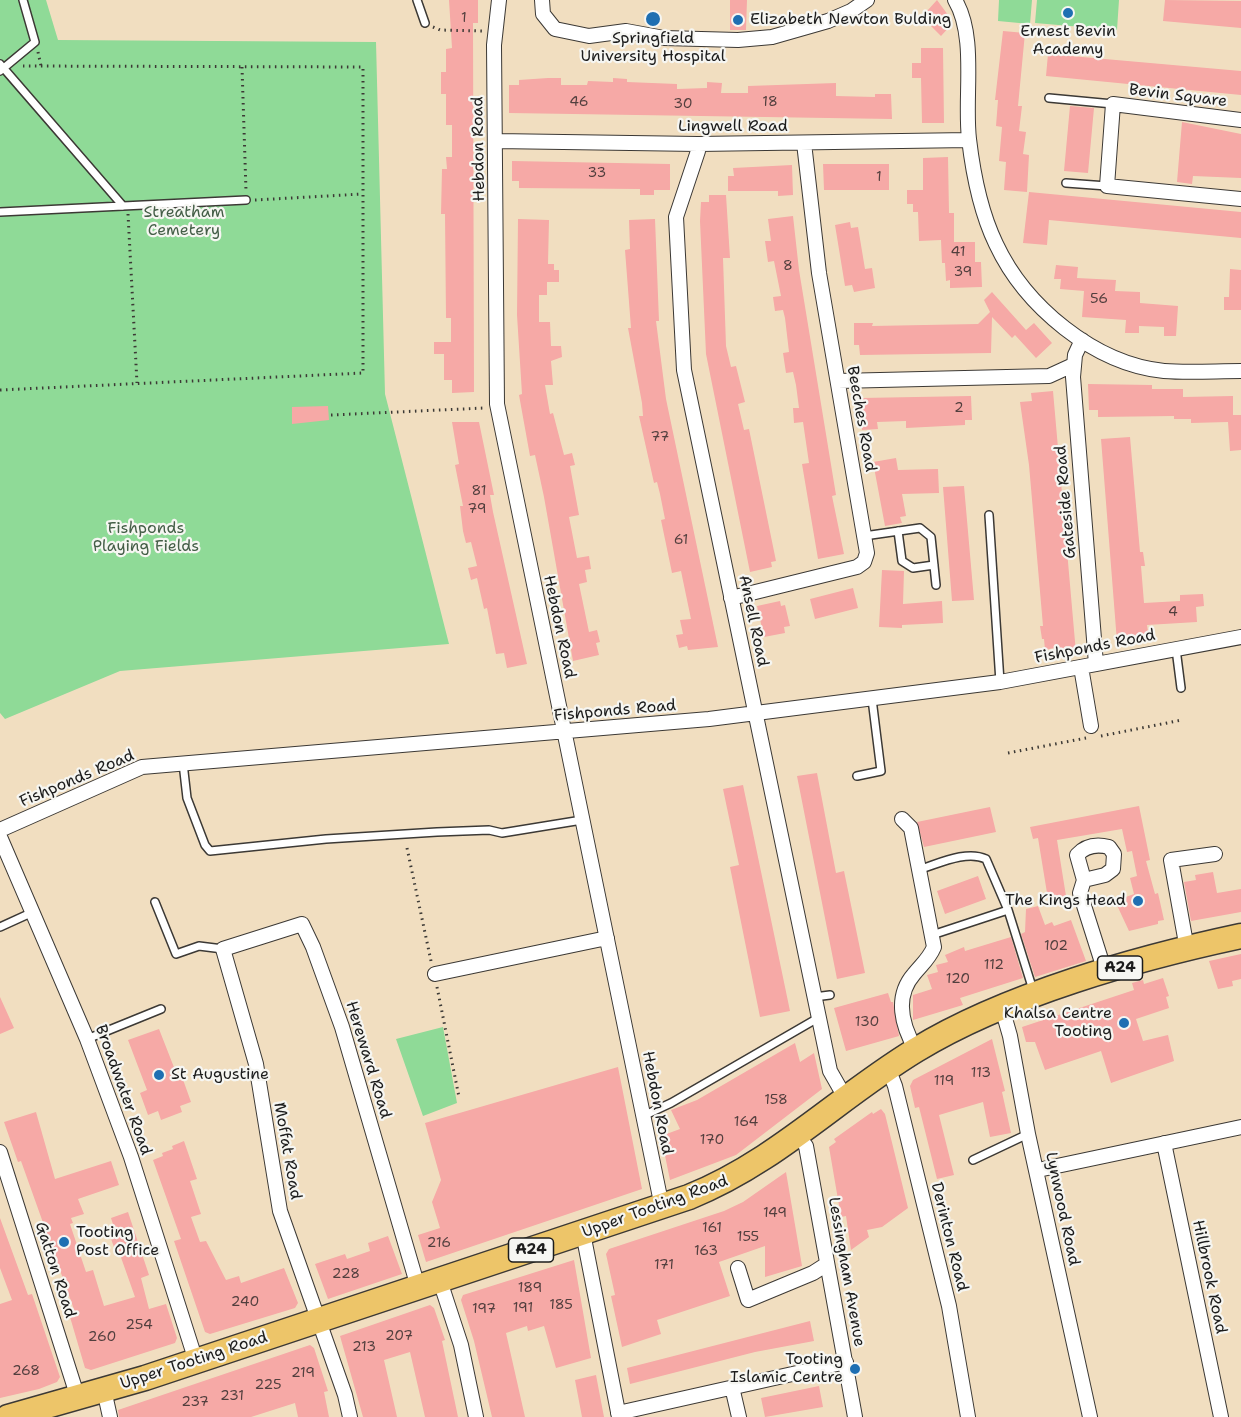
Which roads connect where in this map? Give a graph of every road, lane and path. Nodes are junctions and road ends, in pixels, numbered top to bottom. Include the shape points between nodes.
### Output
1 (23, 0) edge
2 (417, 0) edge
3 (499, 0) edge
4 (542, 0) edge
5 (867, 0) edge
6 (955, 0) edge
7 (424, 23) joint
8 (496, 31) junction
9 (3, 67) edge
10 (242, 67) junction
11 (1049, 98) dead end
12 (1113, 104) junction
13 (1241, 120) edge
14 (969, 140) junction
15 (496, 141) junction
16 (804, 143) junction
17 (698, 144) junction
18 (1066, 183) dead end
19 (1107, 186) junction
20 (362, 194) junction
21 (1241, 199) edge
22 (246, 200) junction
23 (126, 206) junction
24 (0, 212) edge
25 (1082, 340) junction
26 (1073, 365) junction
27 (1241, 371) edge
28 (838, 381) junction
29 (137, 383) junction
30 (0, 390) edge
31 (497, 404) junction
32 (331, 415) dead end
33 (989, 514) dead end
34 (898, 531) junction
35 (864, 536) junction
36 (934, 565) junction
37 (936, 585) dead end
38 (731, 598) junction
39 (1241, 637) edge
40 (1176, 649) junction
41 (1096, 664) junction
42 (1081, 667) junction
43 (1000, 681) junction
44 (1181, 687) dead end
45 (872, 699) junction
46 (755, 712) junction
47 (1091, 726) dead end
48 (564, 732) junction
49 (183, 764) junction
50 (857, 776) dead end
51 (902, 819) dead end
52 (582, 820) junction
53 (0, 830) edge
54 (0, 837) edge
55 (1215, 854) dead end
56 (921, 869) junction
57 (1084, 880) dead end
58 (156, 902) dead end
59 (1008, 910) junction
60 (33, 912) junction
61 (0, 927) edge
62 (932, 935) junction
63 (1241, 936) edge
64 (607, 938) junction
65 (224, 949) junction
66 (1187, 949) junction
67 (1106, 972) junction
68 (435, 974) dead end
69 (830, 995) dead end
70 (1034, 995) junction
71 (814, 997) junction
72 (1002, 1008) junction
73 (160, 1009) dead end
74 (818, 1018) junction
75 (87, 1040) junction
76 (916, 1050) junction
77 (888, 1068) junction
78 (846, 1099) junction
79 (643, 1116) junction
80 (1241, 1127) edge
81 (1028, 1134) junction
82 (798, 1136) junction
83 (1164, 1143) junction
84 (0, 1152) edge
85 (973, 1160) dead end
86 (1038, 1170) junction
87 (662, 1207) junction
88 (583, 1233) junction
89 (827, 1264) junction
90 (738, 1268) dead end
91 (429, 1284) junction
92 (320, 1320) junction
93 (196, 1361) junction
94 (846, 1362) junction
95 (732, 1387) junction
96 (104, 1390) junction
97 (78, 1398) junction
98 (619, 1415) edge
99 (8, 1417) edge
100 (110, 1417) edge
101 (350, 1417) edge
102 (476, 1417) edge
103 (739, 1417) edge
104 (855, 1417) edge
105 (968, 1417) edge
106 (1090, 1417) edge
107 (1221, 1417) edge

1 - 9 lane via 35,42
2 - 7 lane
3 - 8 street, Hebdon Road
4 - 5 street via 543,14 555,29 577,34 626,31 664,38 738,40 793,32 843,15
6 - 14 street via 965,24
7 - 8 path via 440,30
8 - 15 street, Hebdon Road
9 - 10 path
9 - 23 lane
10 - 20 path via 363,67
10 - 22 path
11 - 12 lane
12 - 13 street, Bevin Square
12 - 19 street, Bevin Square
14 - 16 street, Lingwell Road
14 - 25 street via 984,213 1009,269 1040,307
15 - 17 street, Lingwell Road
15 - 31 street, Hebdon Road
16 - 17 street, Lingwell Road
16 - 28 street, Beeches Road via 819,273
17 - 38 street, Ansell Road via 676,217 684,370
18 - 19 lane
19 - 21 street
20 - 22 path
20 - 29 path via 363,373
22 - 23 lane
23 - 24 lane
23 - 29 path
25 - 26 street, Gateside Road
25 - 27 street via 1135,364 1163,370
26 - 28 street via 1049,376
26 - 41 street, Gateside Road
28 - 35 street, Beeches Road
29 - 30 path
31 - 32 path via 484,408
31 - 48 street, Hebdon Road
33 - 43 lane
34 - 35 lane
34 - 36 lane via 902,561 912,568
34 - 36 lane via 926,531 931,537
35 - 38 street, Beeches Road via 866,557 856,567
36 - 37 lane
38 - 46 street, Ansell Road
39 - 40 street, Fishponds Road
40 - 41 street, Fishponds Road
40 - 44 lane
41 - 42 street, Fishponds Road
42 - 43 street, Fishponds Road
42 - 47 street
43 - 45 street, Fishponds Road
45 - 46 street, Fishponds Road
45 - 50 lane via 881,771
46 - 48 street, Fishponds Road
46 - 71 street, Ansell Road
48 - 49 street, Fishponds Road
48 - 52 street, Hebdon Road
49 - 52 lane via 187,798 210,851 437,832 502,833
49 - 53 street, Fishponds Road via 142,767
51 - 56 street via 911,828
52 - 64 street, Hebdon Road
54 - 60 street, Broadwater Road
55 - 66 street via 1171,860
56 - 59 lane via 979,856 990,866
56 - 62 street
57 - 67 street via 1080,893
58 - 65 lane via 176,954 199,946
59 - 62 lane
59 - 70 lane
60 - 61 lane
60 - 75 street, Broadwater Road
62 - 76 street via 931,955 902,993 903,1019
63 - 66 highway, Upper Tooting Road / A24
64 - 68 street
64 - 79 street, Hebdon Road
65 - 91 street, Hereward Road via 302,924 342,1027
65 - 92 street, Moffat Road via 255,1064 280,1211
66 - 67 highway, Upper Tooting Road / A24
67 - 70 highway, Upper Tooting Road / A24
69 - 71 lane
70 - 72 highway, Upper Tooting Road / A24
71 - 74 street, Ansell Road
72 - 76 highway, Upper Tooting Road / A24
72 - 81 street, Lynwood Road
73 - 75 lane
74 - 78 street, Ansell Road via 831,1077
74 - 79 lane
75 - 93 street, Broadwater Road via 131,1157
76 - 77 highway, Upper Tooting Road / A24
77 - 78 highway, Upper Tooting Road / A24
77 - 105 street, Derinton Road via 949,1306
78 - 82 highway, Upper Tooting Road / A24
79 - 87 street, Hebdon Road
80 - 83 street
81 - 85 lane
81 - 86 street, Lynwood Road
82 - 87 highway, Upper Tooting Road / A24 via 732,1179
82 - 89 street, Lessingham Avenue via 806,1146
83 - 86 street
83 - 107 street, Hillbrook Road
84 - 97 street, Gatton Road
86 - 106 street, Lynwood Road
87 - 88 highway, Upper Tooting Road / A24
88 - 91 highway, Upper Tooting Road / A24
88 - 98 street
89 - 90 street via 748,1300
89 - 94 street, Lessingham Avenue
91 - 92 highway, Upper Tooting Road / A24
91 - 102 street via 461,1345
92 - 93 highway, Upper Tooting Road / A24
92 - 101 street, Moffat Road
93 - 96 highway, Upper Tooting Road / A24
94 - 95 street
94 - 104 street, Lessingham Avenue
95 - 98 street
95 - 103 street
96 - 97 highway, A24
96 - 100 street
97 - 99 highway, A24

